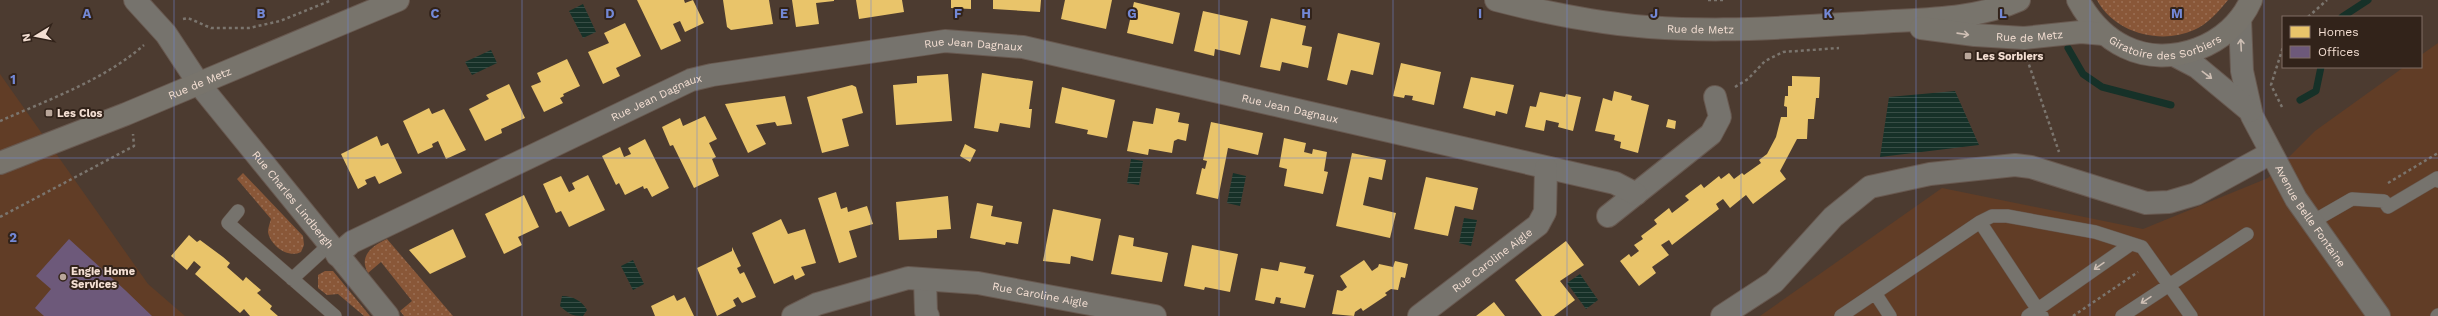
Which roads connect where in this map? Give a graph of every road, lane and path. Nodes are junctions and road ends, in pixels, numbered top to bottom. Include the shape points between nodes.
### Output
1 (135, 0) edge
2 (332, 0) edge
3 (398, 0) edge
4 (1496, 0) edge
5 (1708, 0) edge
6 (1723, 0) edge
7 (2019, 0) edge
8 (2078, 0) edge
9 (2251, 0) edge
10 (2327, 0) edge
11 (2309, 16) edge
12 (2240, 19) junction
13 (176, 20) dead end
14 (1883, 22) junction
15 (2104, 34) junction
16 (144, 45) dead end
17 (1846, 46) dead end
18 (2282, 50) edge
19 (2174, 55) junction
20 (2026, 58) dead end
21 (199, 84) junction
22 (1715, 97) joint
23 (2282, 107) dead end
24 (2250, 112) junction
25 (126, 114) junction
26 (0, 121) edge
27 (2271, 153) junction
28 (2438, 153) edge
29 (0, 163) edge
30 (1546, 168) junction
31 (2068, 179) junction
32 (2438, 181) edge
33 (2387, 184) dead end
34 (1636, 194) junction
35 (238, 211) dead end
36 (1608, 216) dead end
37 (0, 217) edge
38 (1980, 222) junction
39 (2312, 222) junction
40 (2247, 234) dead end
41 (2131, 244) junction
42 (333, 250) junction
43 (2154, 261) junction
44 (292, 279) junction
45 (925, 280) junction
46 (2171, 285) junction
47 (1875, 293) junction
48 (2036, 314) edge
49 (335, 316) edge
50 (388, 316) edge
51 (793, 316) edge
52 (928, 316) edge
53 (1155, 316) edge
54 (1419, 316) edge
55 (1722, 316) edge
56 (1841, 316) edge
57 (1890, 316) edge
58 (2072, 316) edge
59 (2122, 316) edge
60 (2192, 316) edge
61 (2378, 316) edge

1 - 21 street, Rue Charles Lindbergh via 166,34
2 - 13 path via 280,21 249,28 211,28 188,18
3 - 21 main road, Rue de Metz
4 - 14 main road, Rue de Metz via 1592,21 1656,27 1769,29
5 - 6 path
7 - 14 main road, Rue de Metz via 2002,8 1964,15
8 - 15 main road, Giratoire des Sorbiers via 2087,16
9 - 12 main road, Giratoire des Sorbiers
10 - 11 path
12 - 19 main road, Giratoire des Sorbiers via 2222,37 2199,49
24 -> 12 street, Avenue Belle Fontaine via 2242,71
14 -> 15 main road, Rue de Metz via 1975,35 2024,38 2080,32
15 - 19 main road, Giratoire des Sorbiers via 2125,47 2149,54
16 - 26 path via 134,54 83,84
17 - 22 path via 1783,52 1764,61 1748,79
18 - 23 path via 2271,85
19 -> 24 street, Avenue Belle Fontaine via 2197,67
20 - 31 path
21 - 25 main road, Rue de Metz
21 - 42 street, Rue Charles Lindbergh
22 - 34 street via 1720,117 1711,134
24 - 27 street, Avenue Belle Fontaine
25 - 29 main road, Rue de Metz
25 - 37 path via 135,138 134,146
27 - 31 street via 2196,194 2170,202 2146,203
27 - 39 street, Avenue Belle Fontaine via 2296,199
28 - 33 path
30 - 34 street, Rue Jean Dagnaux via 1615,183
30 - 42 street, Rue Jean Dagnaux via 1023,47 945,41 691,80
30 - 54 street, Rue Caroline Aigle via 1545,212 1538,225
31 - 55 street via 2031,167 2015,165 1930,174 1870,187 1833,217 1774,282
32 - 39 lane via 2437,178 2388,207 2384,201 2352,199
34 - 36 street
35 - 44 lane via 228,223
38 - 41 lane via 1992,216 2007,216 2095,232
38 - 47 lane
38 - 48 lane
39 - 61 street, Avenue Belle Fontaine
40 - 46 lane
41 - 43 lane via 2142,247
41 -> 48 lane
42 - 44 lane
42 - 50 street, Rue Charles Lindbergh
43 - 46 lane
43 - 58 path
44 - 49 lane
45 - 51 street, Rue Caroline Aigle via 908,278 817,304
45 - 52 street
45 - 53 street, Rue Caroline Aigle via 978,283
46 -> 59 lane
46 - 60 lane
47 - 56 lane
47 - 57 lane

